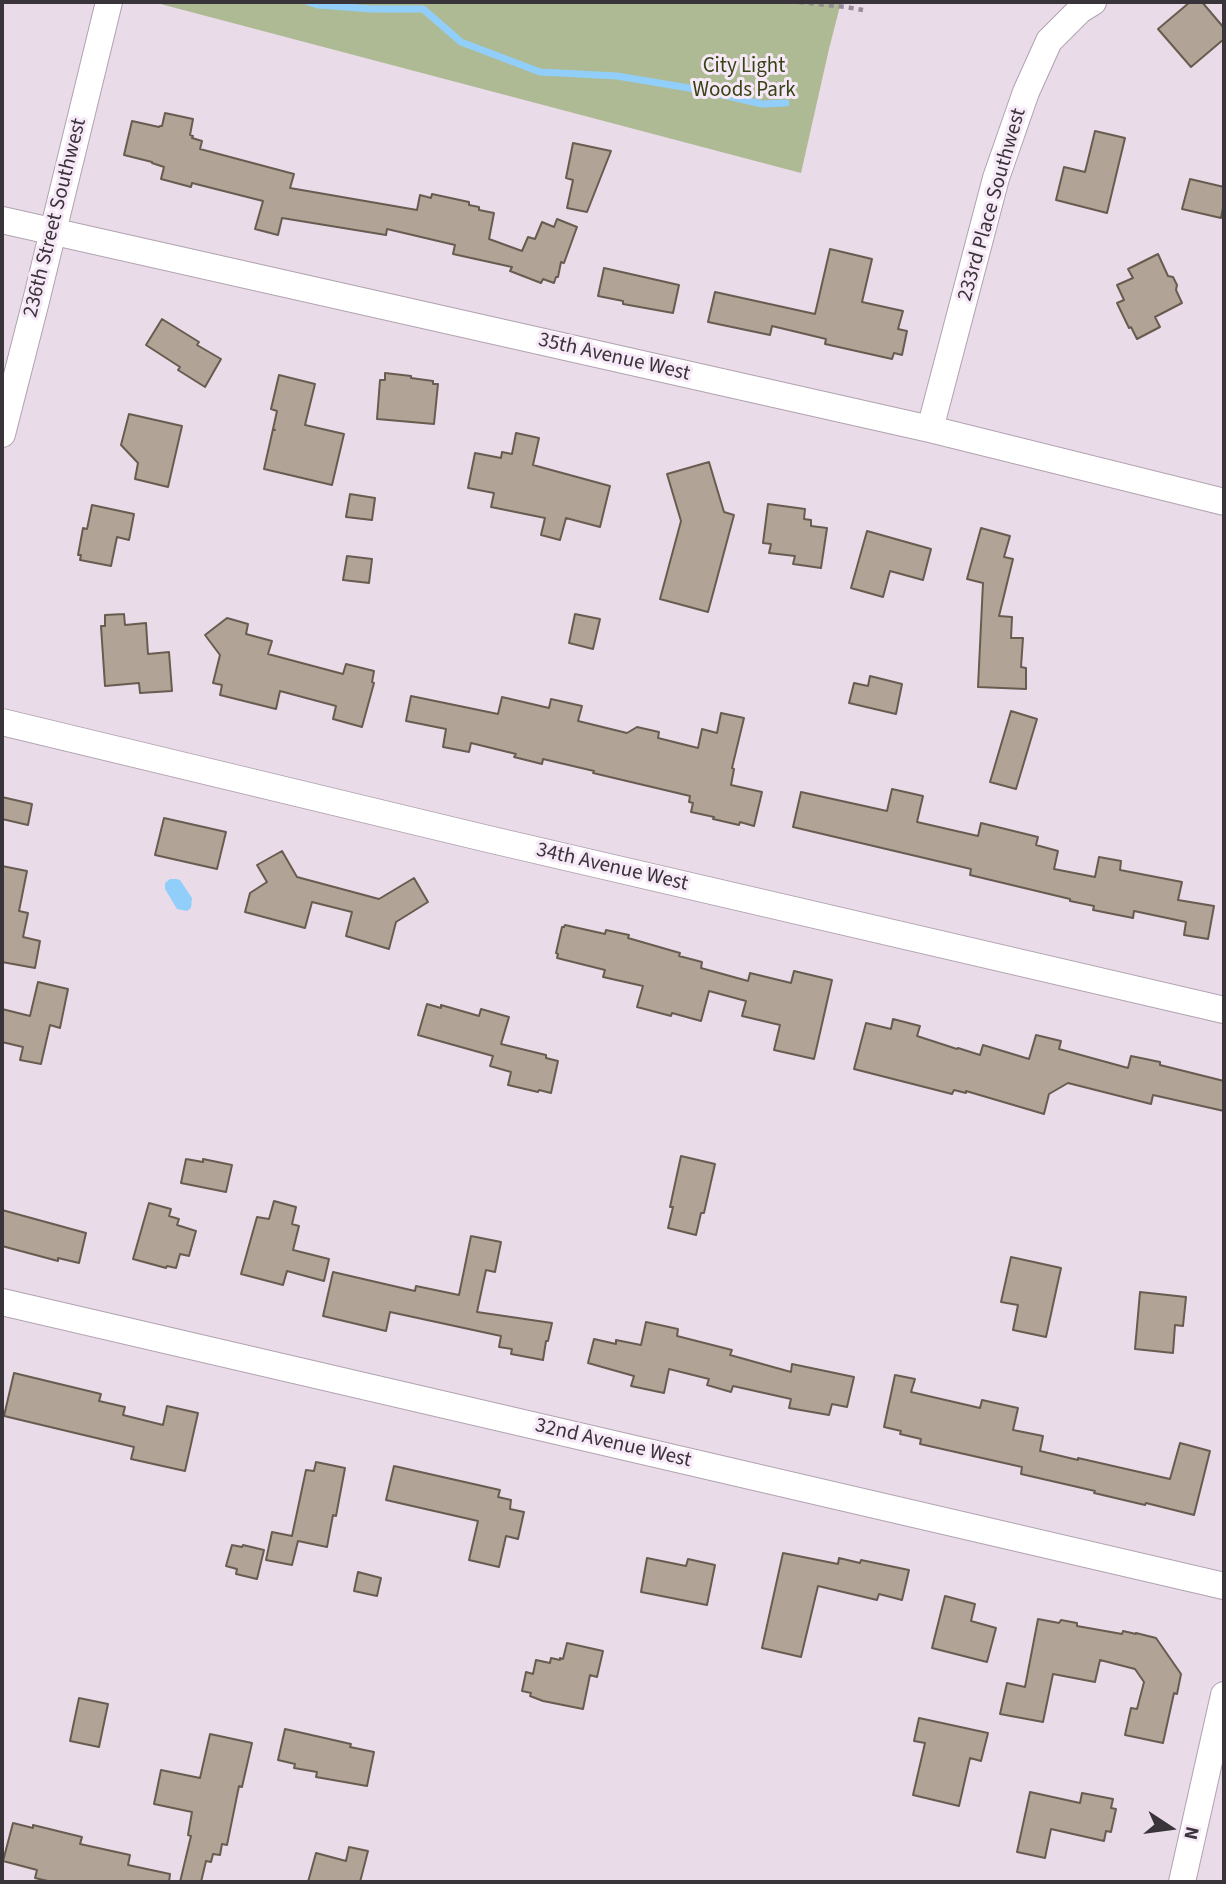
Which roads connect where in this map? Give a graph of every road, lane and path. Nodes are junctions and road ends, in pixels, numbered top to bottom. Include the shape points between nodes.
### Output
1 (109, 2) edge
2 (799, 2) edge
3 (1093, 2) edge
4 (863, 10) dead end
5 (2, 220) edge
6 (53, 232) junction
7 (930, 429) junction
8 (2, 433) edge
9 (1224, 502) edge
10 (2, 722) edge
11 (1224, 1010) edge
12 (2, 1302) edge
13 (1224, 1586) edge
14 (1224, 1695) edge
15 (1182, 1882) edge

1 - 6 street, 236th Street Southwest
2 - 4 path
3 - 7 street, 233rd Place Southwest via 1049,41 1026,92 996,178
5 - 6 street, 35th Avenue West
6 - 7 street, 35th Avenue West
6 - 8 street, 236th Street Southwest
7 - 9 street, 35th Avenue West
10 - 11 street, 34th Avenue West
12 - 13 street, 32nd Avenue West
14 - 15 street

